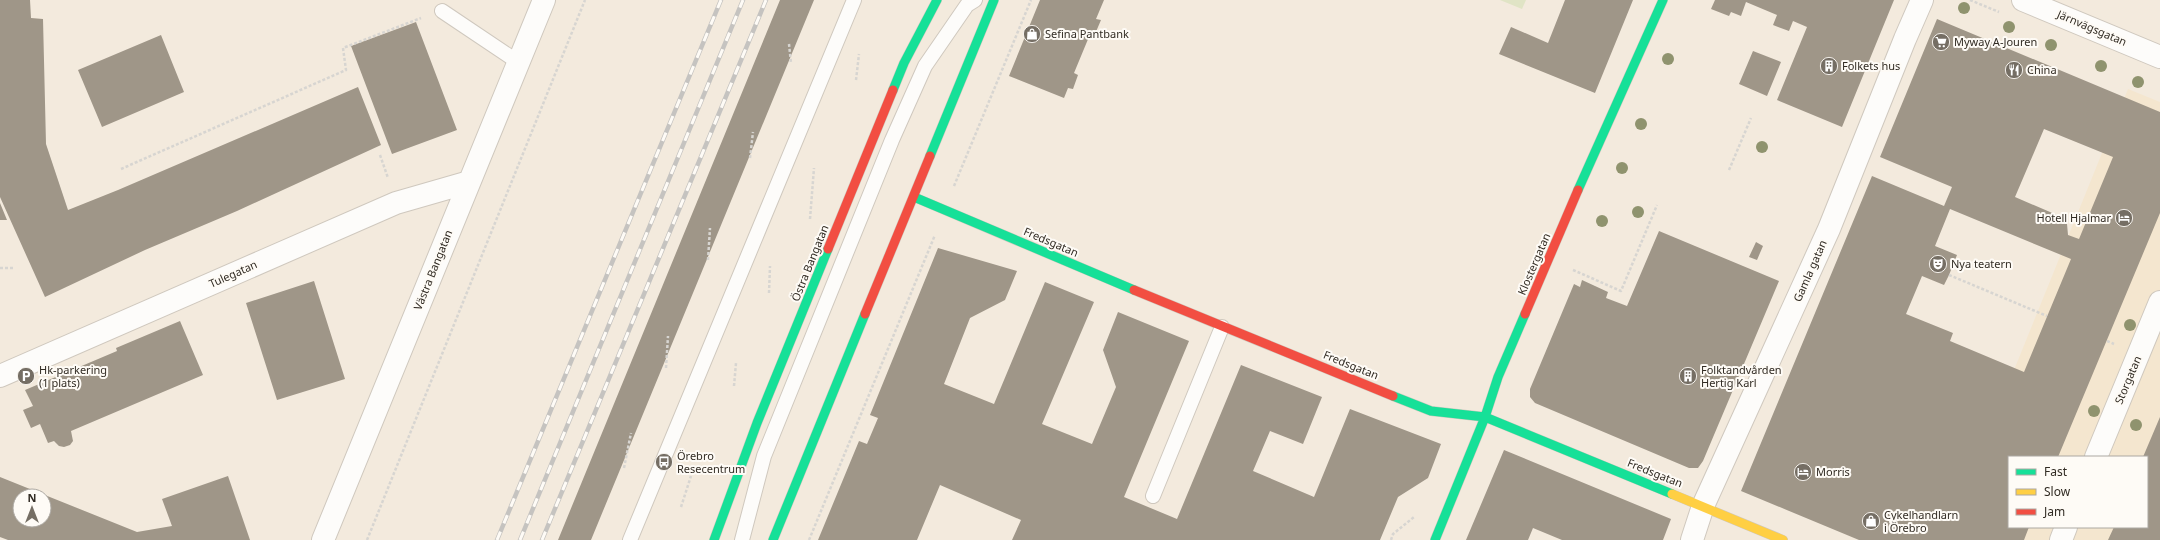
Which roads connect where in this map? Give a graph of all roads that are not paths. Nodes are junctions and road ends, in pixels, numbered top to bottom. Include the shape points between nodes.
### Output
1 (544, 0) edge
2 (854, 0) edge
3 (937, 0) edge
4 (975, 0) edge
5 (994, 0) edge
6 (1663, 0) edge
7 (1922, 0) edge
8 (2023, 0) edge
9 (442, 11) road end
10 (2160, 57) edge
11 (518, 62) junction
12 (469, 182) junction
13 (914, 197) junction
14 (2160, 302) edge
15 (1222, 326) junction
16 (0, 376) edge
17 (1485, 417) junction
18 (2096, 456) edge
19 (1153, 496) dead end
20 (1703, 506) junction
21 (2066, 528) edge
22 (323, 540) edge
23 (630, 540) edge
24 (714, 540) edge
25 (742, 540) edge
26 (773, 540) edge
27 (1435, 540) edge
28 (1692, 540) edge
29 (1783, 540) edge
30 (2061, 540) edge

1 - 11 street, Västra Bangatan
2 - 23 lane
3 - 24 street, Östra Bangatan via 904,63 757,423
4 - 25 lane via 967,5 925,66 892,140 764,456
5 - 13 street
6 - 17 street, Klostergatan via 1609,118 1498,377
7 - 20 street, Gamla gatan via 1829,229
8 - 10 street, Järnvägsgatan
9 - 11 lane
11 - 12 street, Västra Bangatan
12 - 16 street, Tulegatan via 396,203
12 - 22 street, Västra Bangatan
13 - 15 street, Fredsgatan
13 - 26 street
14 - 18 street, Storgatan
15 - 17 street, Fredsgatan via 1431,410
15 - 19 lane
17 - 20 street, Fredsgatan
17 - 27 street, Klostergatan
20 - 28 street, Gamla gatan
20 - 29 street, Fredsgatan
21 - 30 street

